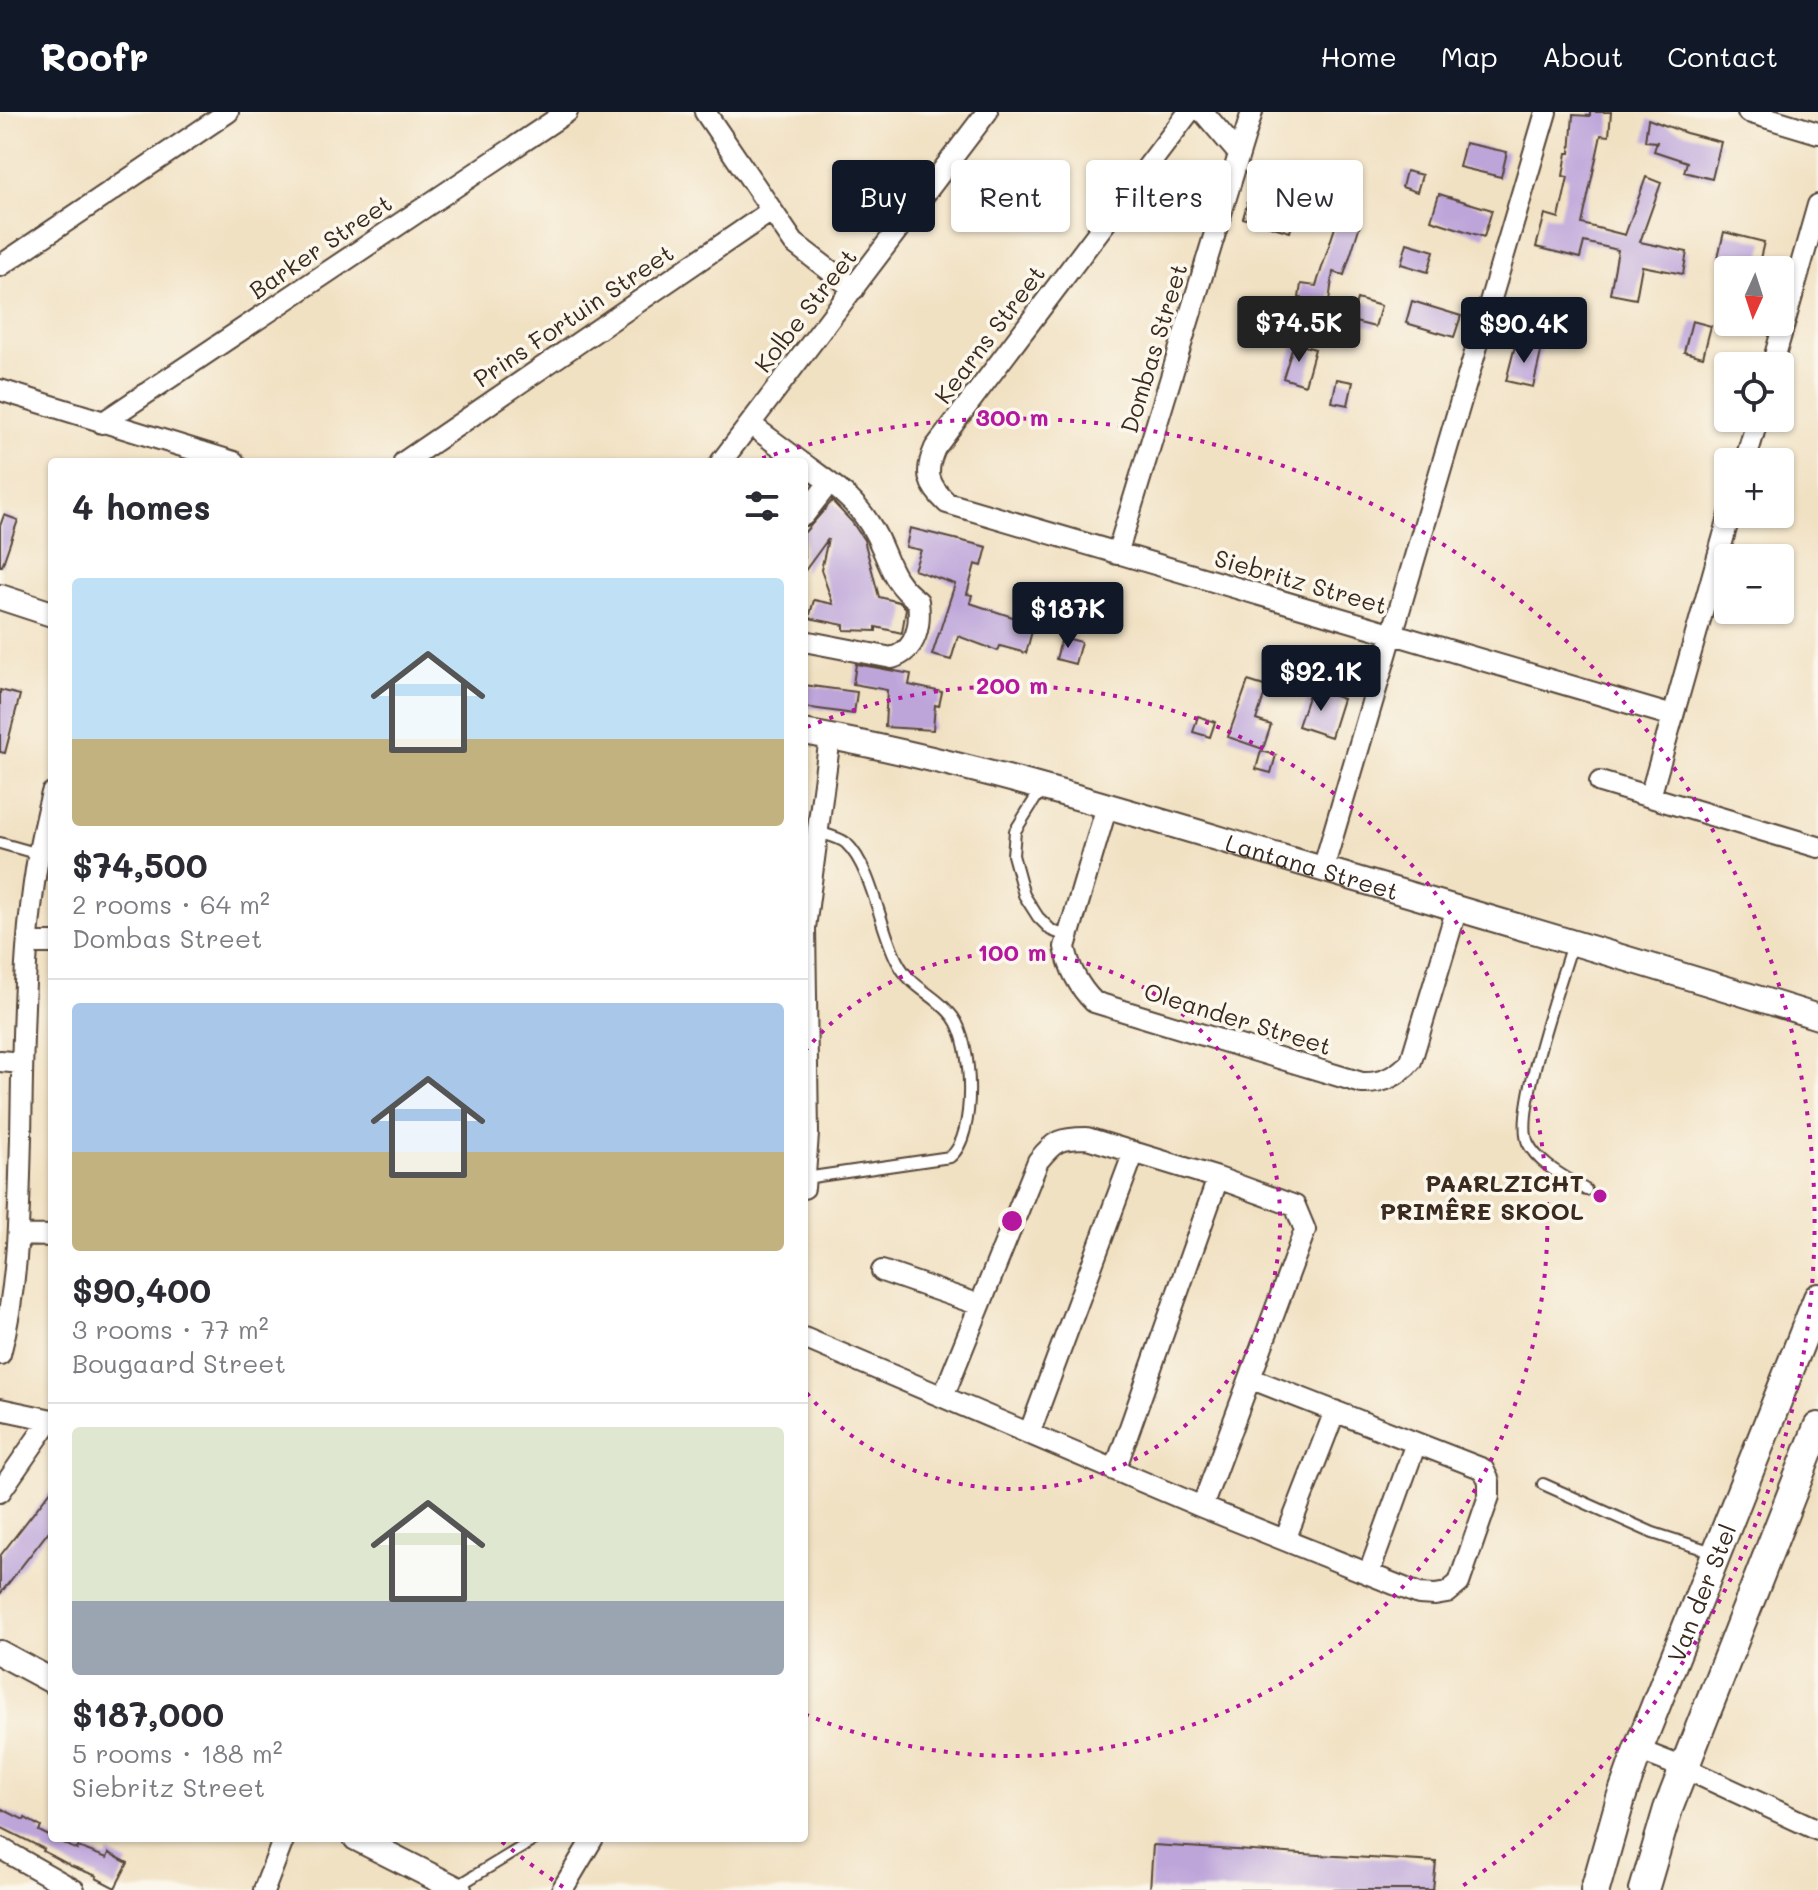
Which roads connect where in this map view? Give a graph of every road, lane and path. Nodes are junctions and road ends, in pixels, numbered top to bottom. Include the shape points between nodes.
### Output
1 (228, 112) edge
2 (567, 112) edge
3 (705, 112) edge
4 (987, 112) edge
5 (1189, 112) edge
6 (1203, 112) edge
7 (1252, 112) edge
8 (1546, 112) edge
9 (1748, 112) edge
10 (1818, 133) edge
11 (1239, 154) junction
12 (1818, 205) edge
13 (771, 211) junction
14 (0, 266) edge
15 (854, 289) junction
16 (1776, 352) edge
17 (0, 390) edge
18 (102, 423) junction
19 (750, 424) junction
20 (220, 458) edge
21 (410, 458) edge
22 (724, 458) edge
23 (796, 458) edge
24 (808, 467) edge
25 (927, 477) joint
26 (829, 483) junction
27 (808, 510) edge
28 (1726, 528) edge
29 (1117, 554) junction
30 (0, 597) edge
31 (48, 613) edge
32 (1393, 635) junction
33 (808, 642) edge
34 (1673, 716) junction
35 (808, 733) edge
36 (830, 737) junction
37 (1600, 782) dead end
38 (1042, 788) junction
39 (1650, 797) junction
40 (1107, 806) junction
41 (48, 819) edge
42 (817, 832) junction
43 (0, 843) edge
44 (1818, 847) edge
45 (39, 854) junction
46 (1323, 869) junction
47 (808, 898) edge
48 (1457, 908) junction
49 (1068, 937) junction
50 (1572, 942) junction
51 (29, 943) junction
52 (48, 943) edge
53 (1818, 1017) edge
54 (0, 1061) edge
55 (22, 1063) junction
56 (1134, 1152) junction
57 (808, 1178) edge
58 (1218, 1178) junction
59 (1586, 1190) dead end
60 (18, 1235) junction
61 (48, 1236) edge
62 (882, 1271) dead end
63 (1818, 1298) edge
64 (980, 1305) junction
65 (808, 1340) edge
66 (0, 1354) edge
67 (1252, 1379) junction
68 (943, 1397) junction
69 (0, 1409) edge
70 (1335, 1411) junction
71 (48, 1419) edge
72 (48, 1424) edge
73 (1818, 1427) edge
74 (1029, 1434) junction
75 (1416, 1443) junction
76 (1115, 1470) junction
77 (1543, 1484) dead end
78 (0, 1492) edge
79 (1202, 1507) junction
80 (1285, 1540) junction
81 (1717, 1554) junction
82 (1369, 1573) junction
83 (0, 1653) edge
84 (48, 1677) edge
85 (1638, 1750) junction
86 (1684, 1768) junction
87 (1818, 1830) edge
88 (282, 1842) edge
89 (364, 1842) edge
90 (531, 1842) edge
91 (591, 1842) edge
92 (0, 1848) edge
93 (457, 1889) edge
94 (74, 1890) edge
95 (264, 1890) edge
96 (562, 1890) edge
97 (1595, 1890) edge
98 (1644, 1890) edge

1 - 14 street
2 - 18 street, Barker Street
3 - 13 street
4 - 15 street, Kolbe Street
5 - 25 street, Kearns Street via 935,448
6 - 11 street
7 - 11 street, Dombas Street
8 - 32 street
9 - 10 street
11 - 29 street, Dombas Street
12 - 16 street
13 - 15 street via 794,243
13 - 21 street, Prins Fortuin Street
15 - 19 street, Kolbe Street
17 - 18 street
18 - 20 street
19 - 22 street, Kolbe Street
19 - 23 street
24 - 26 street
25 - 29 street, Siebritz Street via 947,503
26 - 27 street
26 - 33 street via 854,501 870,523 896,581 918,601 919,625 911,647 892,658
28 - 34 street
29 - 32 street, Siebritz Street
30 - 31 street
32 - 34 street, Siebritz Street
32 - 46 street
34 - 39 street
35 - 36 street, Lantana Street
36 - 38 street, Lantana Street
36 - 42 street
37 - 39 street
38 - 40 street, Lantana Street
38 - 49 lane via 1015,831 1013,855 1024,895 1038,917
39 - 44 street
40 - 46 street, Lantana Street
40 - 49 street, Oleander Street
41 - 45 street
42 - 47 street
42 - 57 lane via 839,839 853,851 897,963 961,1030 967,1054 967,1114 961,1143 950,1157
43 - 45 lane
45 - 51 street
46 - 48 street, Lantana Street
48 - 49 street, Oleander Street via 1411,1061 1376,1084 1094,1002 1068,962
48 - 50 street, Lantana Street
50 - 53 street, Lantana Street
50 - 59 lane via 1528,1096 1525,1125 1528,1143 1544,1162
51 - 52 street
51 - 55 street
54 - 55 street
55 - 60 street
56 - 58 street
56 - 64 street via 1087,1138 1065,1138 1052,1145 1038,1161
56 - 74 street
58 - 67 street via 1295,1206 1305,1230
58 - 76 street
60 - 61 street
60 - 66 street
62 - 64 street
63 - 81 main road, Van der Stel
64 - 68 street
65 - 68 street
67 - 70 street
67 - 79 street
68 - 74 street
69 - 71 street
70 - 75 street
70 - 80 street
72 - 78 street
73 - 86 main road, Van der Stel
74 - 76 street
75 - 82 street
75 - 82 street via 1483,1469 1489,1481 1489,1496 1459,1583 1447,1593 1419,1594
76 - 79 street
77 - 81 lane via 1653,1533
79 - 80 street
80 - 82 street
81 - 85 main road, Van der Stel
83 - 84 street
85 - 86 street
85 - 97 main road, Van der Stel
86 - 87 street
86 - 98 main road, Van der Stel
88 - 95 street
89 - 93 street
90 - 93 lane
91 - 96 street
92 - 94 street

